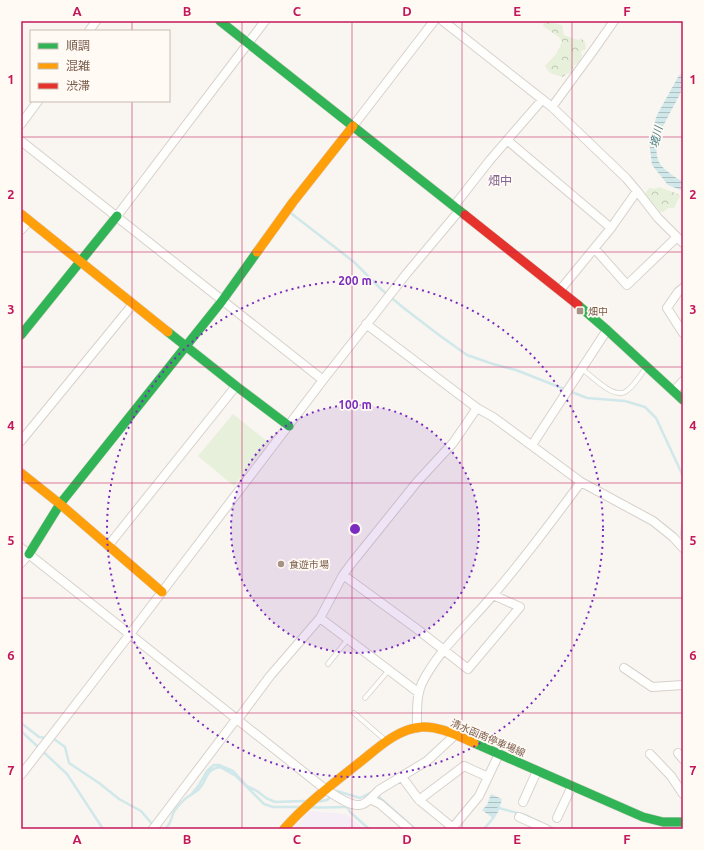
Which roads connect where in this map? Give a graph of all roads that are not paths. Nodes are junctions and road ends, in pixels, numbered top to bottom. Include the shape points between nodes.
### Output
1 (96, 21) edge
2 (220, 21) edge
3 (265, 21) edge
4 (434, 21) edge
5 (443, 21) edge
6 (614, 21) edge
7 (90, 30) edge
8 (248, 43) junction
9 (542, 100) junction
10 (37, 102) edge
11 (552, 107) junction
12 (21, 124) edge
13 (353, 126) junction
14 (508, 140) junction
15 (21, 141) edge
16 (637, 191) junction
17 (456, 209) junction
18 (21, 214) edge
19 (117, 216) junction
20 (29, 220) junction
21 (611, 228) junction
22 (21, 230) edge
23 (677, 237) junction
24 (683, 243) edge
25 (595, 249) junction
26 (81, 262) junction
27 (683, 288) edge
28 (560, 290) junction
29 (222, 301) junction
30 (133, 304) junction
31 (366, 324) junction
32 (607, 330) junction
33 (683, 333) edge
34 (21, 335) edge
35 (186, 347) junction
36 (647, 366) junction
37 (582, 368) junction
38 (323, 380) junction
39 (683, 381) edge
40 (236, 386) junction
41 (674, 391) junction
42 (683, 400) edge
43 (477, 408) junction
44 (289, 426) junction
45 (21, 441) edge
46 (532, 445) junction
47 (21, 473) edge
48 (581, 482) junction
49 (60, 504) junction
50 (108, 546) junction
51 (21, 548) edge
52 (683, 548) edge
53 (29, 554) junction
54 (21, 563) edge
55 (343, 576) junction
56 (162, 592) junction
57 (493, 595) junction
58 (320, 618) junction
59 (130, 634) junction
60 (348, 639) junction
61 (444, 650) junction
62 (328, 664) dead end
63 (624, 668) dead end
64 (389, 670) junction
65 (683, 685) edge
66 (418, 693) junction
67 (365, 698) dead end
68 (354, 713) dead end
69 (237, 718) junction
70 (417, 728) junction
71 (456, 735) junction
72 (387, 742) junction
73 (499, 754) junction
74 (650, 754) dead end
75 (537, 771) junction
76 (21, 775) edge
77 (402, 776) junction
78 (488, 777) junction
79 (572, 786) junction
80 (325, 789) junction
81 (683, 794) edge
82 (370, 799) junction
83 (419, 800) junction
84 (523, 802) dead end
85 (519, 817) dead end
86 (557, 818) dead end
87 (682, 822) edge
88 (153, 829) edge
89 (284, 829) edge
90 (409, 829) edge
91 (546, 829) edge
92 (674, 829) edge

1 - 7 street
2 - 8 street
3 - 8 street
4 - 13 street
5 - 9 street
6 - 11 street
8 - 13 street
8 - 19 street
9 - 11 street
9 - 14 street
10 - 12 street
11 - 16 street
13 - 17 street
13 - 29 street via 293,202
14 - 17 street
14 - 21 street
15 - 19 street
16 - 21 street
16 - 23 street
17 - 28 street
17 - 31 street
18 - 20 street
19 - 26 street
19 - 29 street
20 - 22 street
20 - 26 street
21 - 25 street
23 - 24 street
23 - 25 street via 627,285
25 - 28 street
26 - 30 street
26 - 34 street
27 - 33 street via 668,308
28 - 32 street
29 - 35 street
29 - 38 street
30 - 35 street
30 - 45 street
31 - 38 street
31 - 43 street
32 - 36 street
32 - 37 street
35 - 40 street
35 - 49 street
36 - 37 lane via 625,392 620,393 610,390
36 - 41 street
37 - 46 street
38 - 44 street
39 - 41 street
40 - 44 street
40 - 50 street
41 - 42 street
43 - 46 street
43 - 55 street via 453,443 417,482
44 - 56 street
46 - 48 street
47 - 49 street
48 - 52 street via 653,521
48 - 57 street
49 - 50 street
49 - 53 street
50 - 56 street
51 - 53 street
53 - 54 street
53 - 59 street
55 - 58 street
55 - 61 street
56 - 59 street
57 - 61 street
57 - 61 street via 520,608 468,669
58 - 60 street
58 - 69 street
59 - 69 street
59 - 76 street
60 - 62 lane
60 - 64 street
61 - 66 street
63 - 65 street via 652,687
64 - 66 street
64 - 67 lane
66 - 70 street
68 - 72 lane
69 - 80 street
69 - 88 street
70 - 71 street, 清水函南停車場線 via 429,727
70 - 72 street, 清水函南停車場線
71 - 73 street, 清水函南停車場線
71 - 77 street via 428,761
72 - 80 street, 清水函南停車場線
73 - 75 street, 清水函南停車場線
73 - 78 street
74 - 81 street via 671,776
75 - 79 street, 清水函南停車場線
75 - 84 street
77 - 82 street via 379,790
77 - 83 street
78 - 83 street via 464,766
78 - 83 street via 480,796 452,827
79 - 86 street
79 - 87 street, 清水函南停車場線 via 643,817 663,822
80 - 82 street via 353,804 364,804
80 - 89 street, 清水函南停車場線 via 298,812
82 - 90 street via 380,804
85 - 91 street
87 - 92 street

